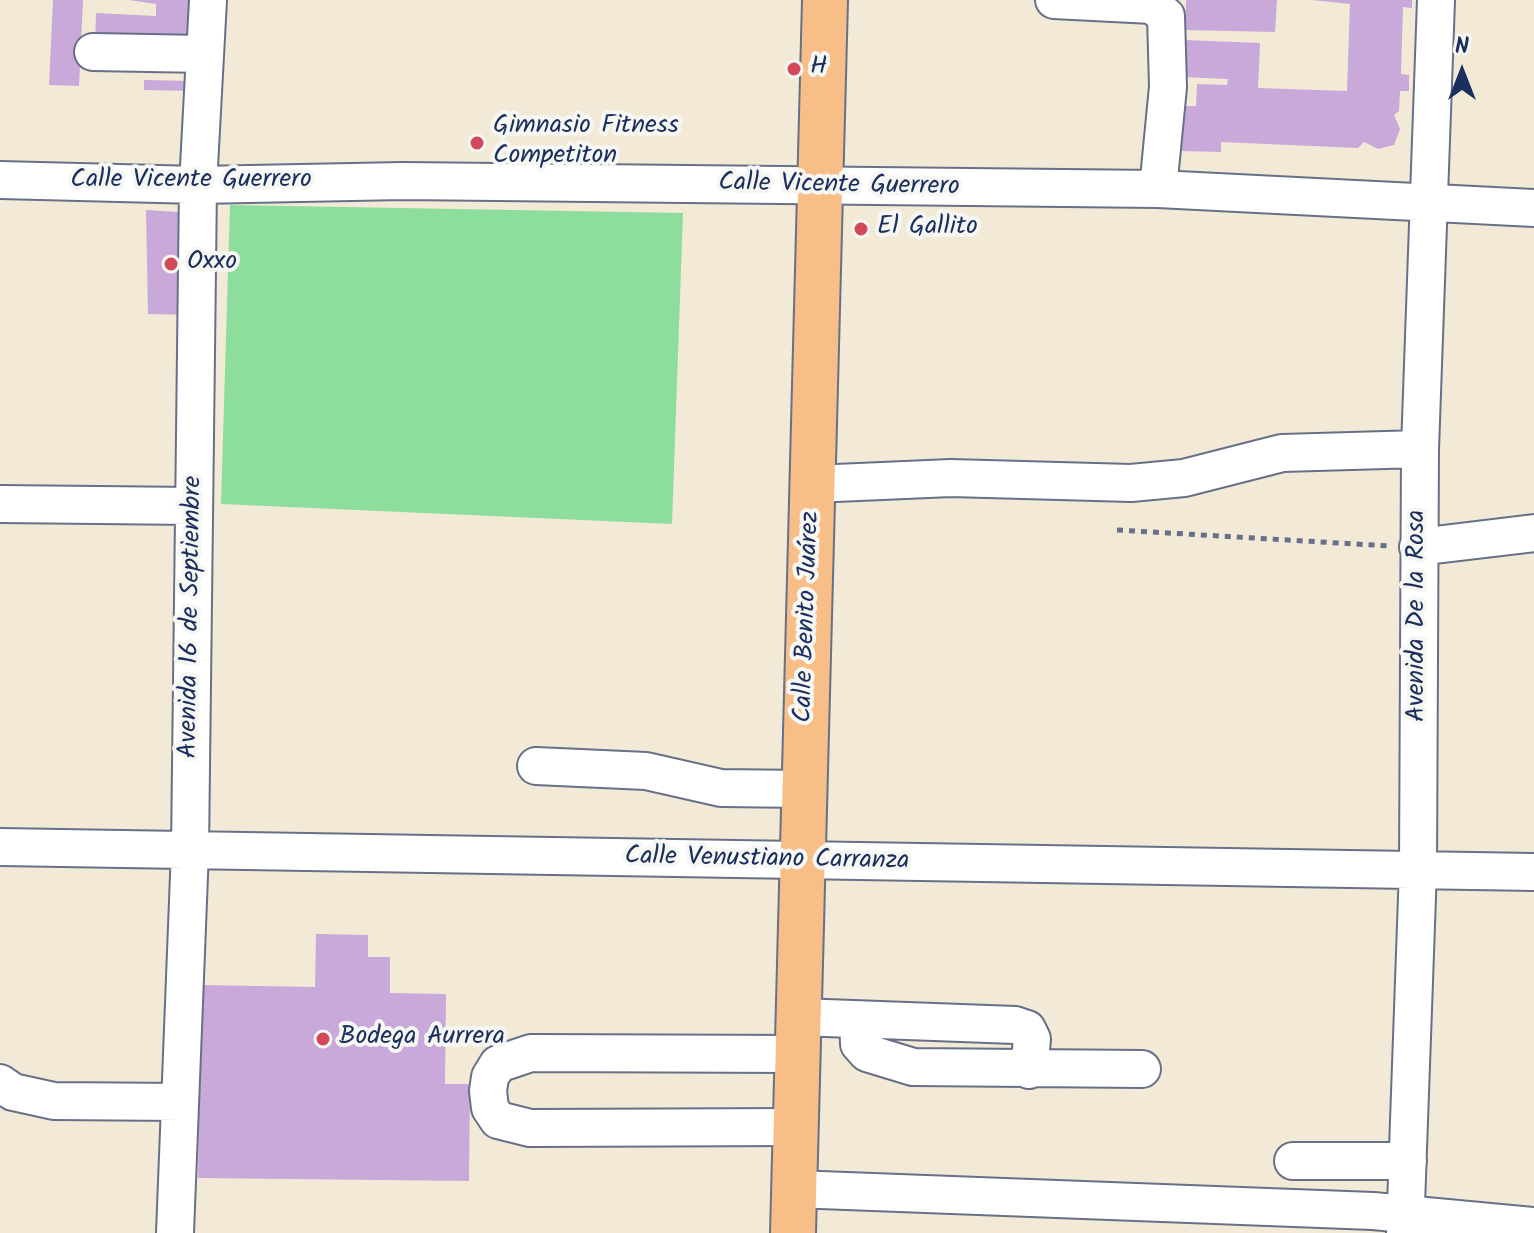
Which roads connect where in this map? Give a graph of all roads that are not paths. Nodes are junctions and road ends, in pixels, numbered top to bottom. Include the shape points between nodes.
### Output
1 (208, 0) edge
2 (825, 0) edge
3 (1054, 0) edge
4 (1436, 0) edge
5 (93, 52) dead end
6 (205, 54) junction
7 (0, 180) edge
8 (198, 185) junction
9 (820, 188) junction
10 (1158, 189) junction
11 (1428, 201) junction
12 (1534, 208) edge
13 (1420, 449) junction
14 (813, 484) junction
15 (0, 504) edge
16 (194, 506) junction
17 (1534, 533) edge
18 (1418, 547) junction
19 (536, 766) dead end
20 (805, 789) junction
21 (0, 847) edge
22 (190, 850) junction
23 (803, 862) junction
24 (1418, 869) junction
25 (1534, 872) edge
26 (798, 1037) junction
27 (1142, 1069) dead end
28 (0, 1083) edge
29 (180, 1102) junction
30 (796, 1127) junction
31 (1293, 1161) dead end
32 (1408, 1161) junction
33 (794, 1189) junction
34 (1405, 1223) edge
35 (1534, 1226) edge
36 (175, 1233) edge
37 (793, 1233) edge

1 - 6 street, Avenida 16 de Septiembre
2 - 9 main road, Calle Benito Juárez
3 - 10 street via 1152,5 1166,16 1169,51
4 - 11 street, Avenida De la Rosa
5 - 6 street
6 - 8 street, Avenida 16 de Septiembre
7 - 8 street, Calle Vicente Guerrero
8 - 9 street, Calle Vicente Guerrero via 403,181
8 - 16 street, Avenida 16 de Septiembre
9 - 10 street, Calle Vicente Guerrero
9 - 14 main road, Calle Benito Juárez
10 - 11 street, Calle Vicente Guerrero
11 - 12 street, Calle Vicente Guerrero
11 - 13 street, Avenida De la Rosa
13 - 14 street via 1282,453 1184,478 1131,483 951,478
13 - 18 street, Avenida De la Rosa
14 - 20 main road, Calle Benito Juárez
15 - 16 street
16 - 22 street, Avenida 16 de Septiembre
17 - 18 street
18 - 24 street, Avenida De la Rosa
19 - 20 street via 646,771 721,788
20 - 23 main road, Calle Benito Juárez
21 - 22 street, Calle Venustiano Carranza
22 - 23 street, Calle Venustiano Carranza
22 - 29 street, Avenida 16 de Septiembre
23 - 24 street, Calle Venustiano Carranza
23 - 26 main road, Calle Benito Juárez
24 - 25 street, Calle Venustiano Carranza
24 - 32 street, Avenida De la Rosa
26 - 27 street via 858,1032 867,1053 913,1067
26 - 30 main road, Calle Benito Juárez
26 - 30 street via 531,1053 498,1064 488,1091 498,1120 530,1128
28 - 29 street via 13,1092 54,1101
29 - 36 street, Avenida 16 de Septiembre
30 - 33 main road, Calle Benito Juárez
31 - 32 street
32 - 34 street, Avenida De la Rosa
33 - 34 street
33 - 37 main road, Calle Benito Juárez
34 - 35 street

